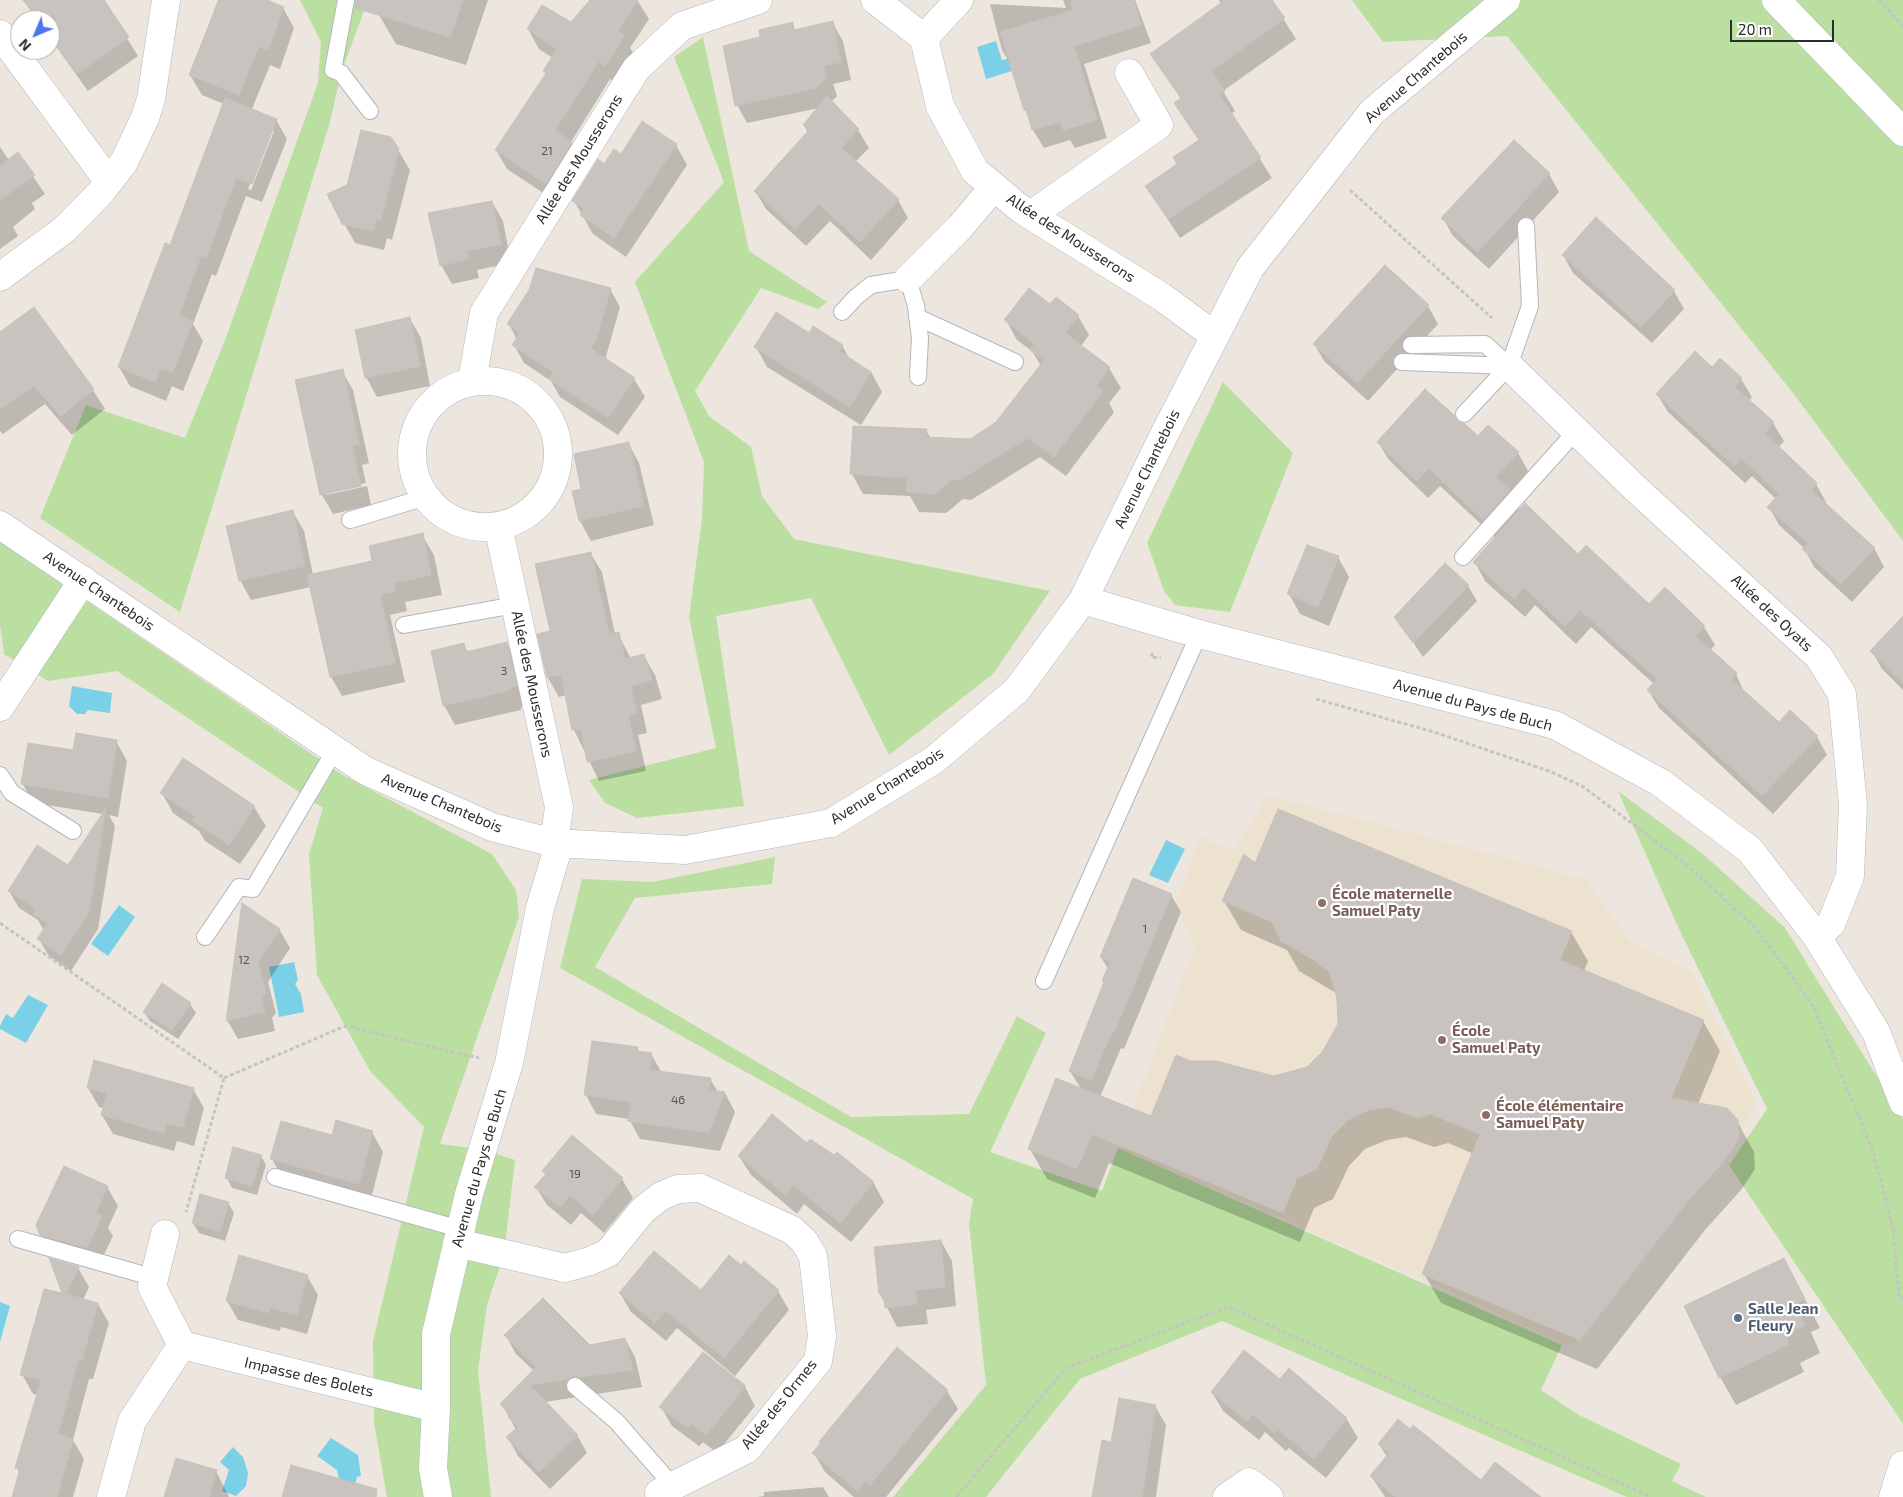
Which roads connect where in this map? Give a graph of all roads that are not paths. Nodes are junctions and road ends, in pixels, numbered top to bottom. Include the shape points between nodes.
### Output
1 (166, 0) edge
2 (346, 0) edge
3 (758, 0) edge
4 (875, 0) edge
5 (959, 0) edge
6 (1506, 0) edge
7 (1776, 0) edge
8 (0, 34) edge
9 (924, 38) junction
10 (1129, 73) dead end
11 (370, 111) dead end
12 (1903, 132) edge
13 (109, 182) junction
14 (994, 187) junction
15 (1031, 215) junction
16 (1526, 226) dead end
17 (0, 277) edge
18 (908, 279) junction
19 (842, 312) dead end
20 (917, 317) junction
21 (1215, 336) junction
22 (1411, 345) dead end
23 (1015, 362) dead end
24 (1402, 362) dead end
25 (1509, 366) junction
26 (918, 377) dead end
27 (472, 381) junction
28 (1464, 414) dead end
29 (1577, 430) junction
30 (426, 497) junction
31 (350, 520) dead end
32 (0, 525) edge
33 (498, 526) junction
34 (1463, 558) dead end
35 (83, 580) junction
36 (1083, 600) junction
37 (515, 605) junction
38 (404, 625) dead end
39 (1199, 634) junction
40 (0, 707) edge
41 (335, 750) junction
42 (0, 775) edge
43 (73, 831) dead end
44 (554, 843) junction
45 (205, 937) dead end
46 (1817, 937) junction
47 (1044, 981) dead end
48 (1903, 1102) edge
49 (275, 1177) dead end
50 (165, 1234) road end
51 (459, 1236) junction
52 (18, 1240) dead end
53 (154, 1278) junction
54 (182, 1344) junction
55 (575, 1386) dead end
56 (436, 1408) junction
57 (1903, 1465) edge
58 (664, 1492) edge
59 (111, 1497) edge
60 (438, 1497) edge
61 (1227, 1497) edge
62 (1269, 1497) edge
63 (1893, 1497) edge

1 - 13 street via 151,99 124,162
2 - 11 lane via 333,70 341,73
3 - 27 street, Allée des Mousserons via 682,26 636,69 484,313
4 - 9 street
5 - 9 street
6 - 21 street, Avenue Chantebois via 1372,112 1250,268
7 - 12 street
8 - 13 street
9 - 14 street, Allée des Mousserons via 940,106 975,172
10 - 15 street via 1159,125
13 - 17 street via 65,229
14 - 15 street, Allée des Mousserons
14 - 18 street
15 - 21 street, Allée des Mousserons via 1162,297
16 - 25 lane via 1530,306
18 - 19 lane via 871,285
18 - 20 lane
20 - 23 lane
20 - 26 lane via 920,338
21 - 36 street, Avenue Chantebois
22 - 25 lane via 1486,344
24 - 25 lane
25 - 28 lane
25 - 29 street, Allée des Oyats
27 - 30 street via 449,390 430,406 417,427 412,451 415,475
27 - 33 street via 497,382 521,390 541,407 554,429 559,454 554,479 542,501 522,518
29 - 34 lane
29 - 46 street, Allée des Oyats via 1635,488 1819,657 1842,694 1853,804 1850,876 1831,924
30 - 31 lane
30 - 33 street via 440,512 458,522 478,527
32 - 35 street, Avenue Chantebois
33 - 37 street, Allée des Mousserons
35 - 40 street
35 - 41 street, Avenue Chantebois
36 - 39 street, Avenue du Pays de Buch
36 - 44 street, Avenue Chantebois via 1017,690 934,760 831,823 685,850
37 - 38 lane
37 - 44 street, Allée des Mousserons via 559,807
39 - 46 street, Avenue du Pays de Buch via 1555,725 1661,783 1750,850
39 - 47 lane
41 - 44 street, Avenue Chantebois via 366,771 492,827
41 - 45 lane via 253,889 239,887
42 - 43 lane via 12,793
44 - 51 street, Avenue du Pays de Buch via 556,855 540,908 508,1064 481,1149
46 - 48 street, Avenue du Pays de Buch via 1876,1032
49 - 51 lane
50 - 53 street
51 - 56 street, Avenue du Pays de Buch via 436,1334
51 - 58 street, Allée des Ormes via 565,1268 608,1252 643,1210 661,1196 678,1189 700,1188 792,1230 804,1241 813,1256 822,1336 818,1361 747,1449
52 - 53 lane
53 - 54 street via 152,1287
54 - 56 street, Impasse des Bolets
54 - 59 street via 132,1421
55 - 58 lane via 617,1422
56 - 60 street, Avenue du Pays de Buch via 433,1468
57 - 63 street
61 - 62 street via 1249,1482

